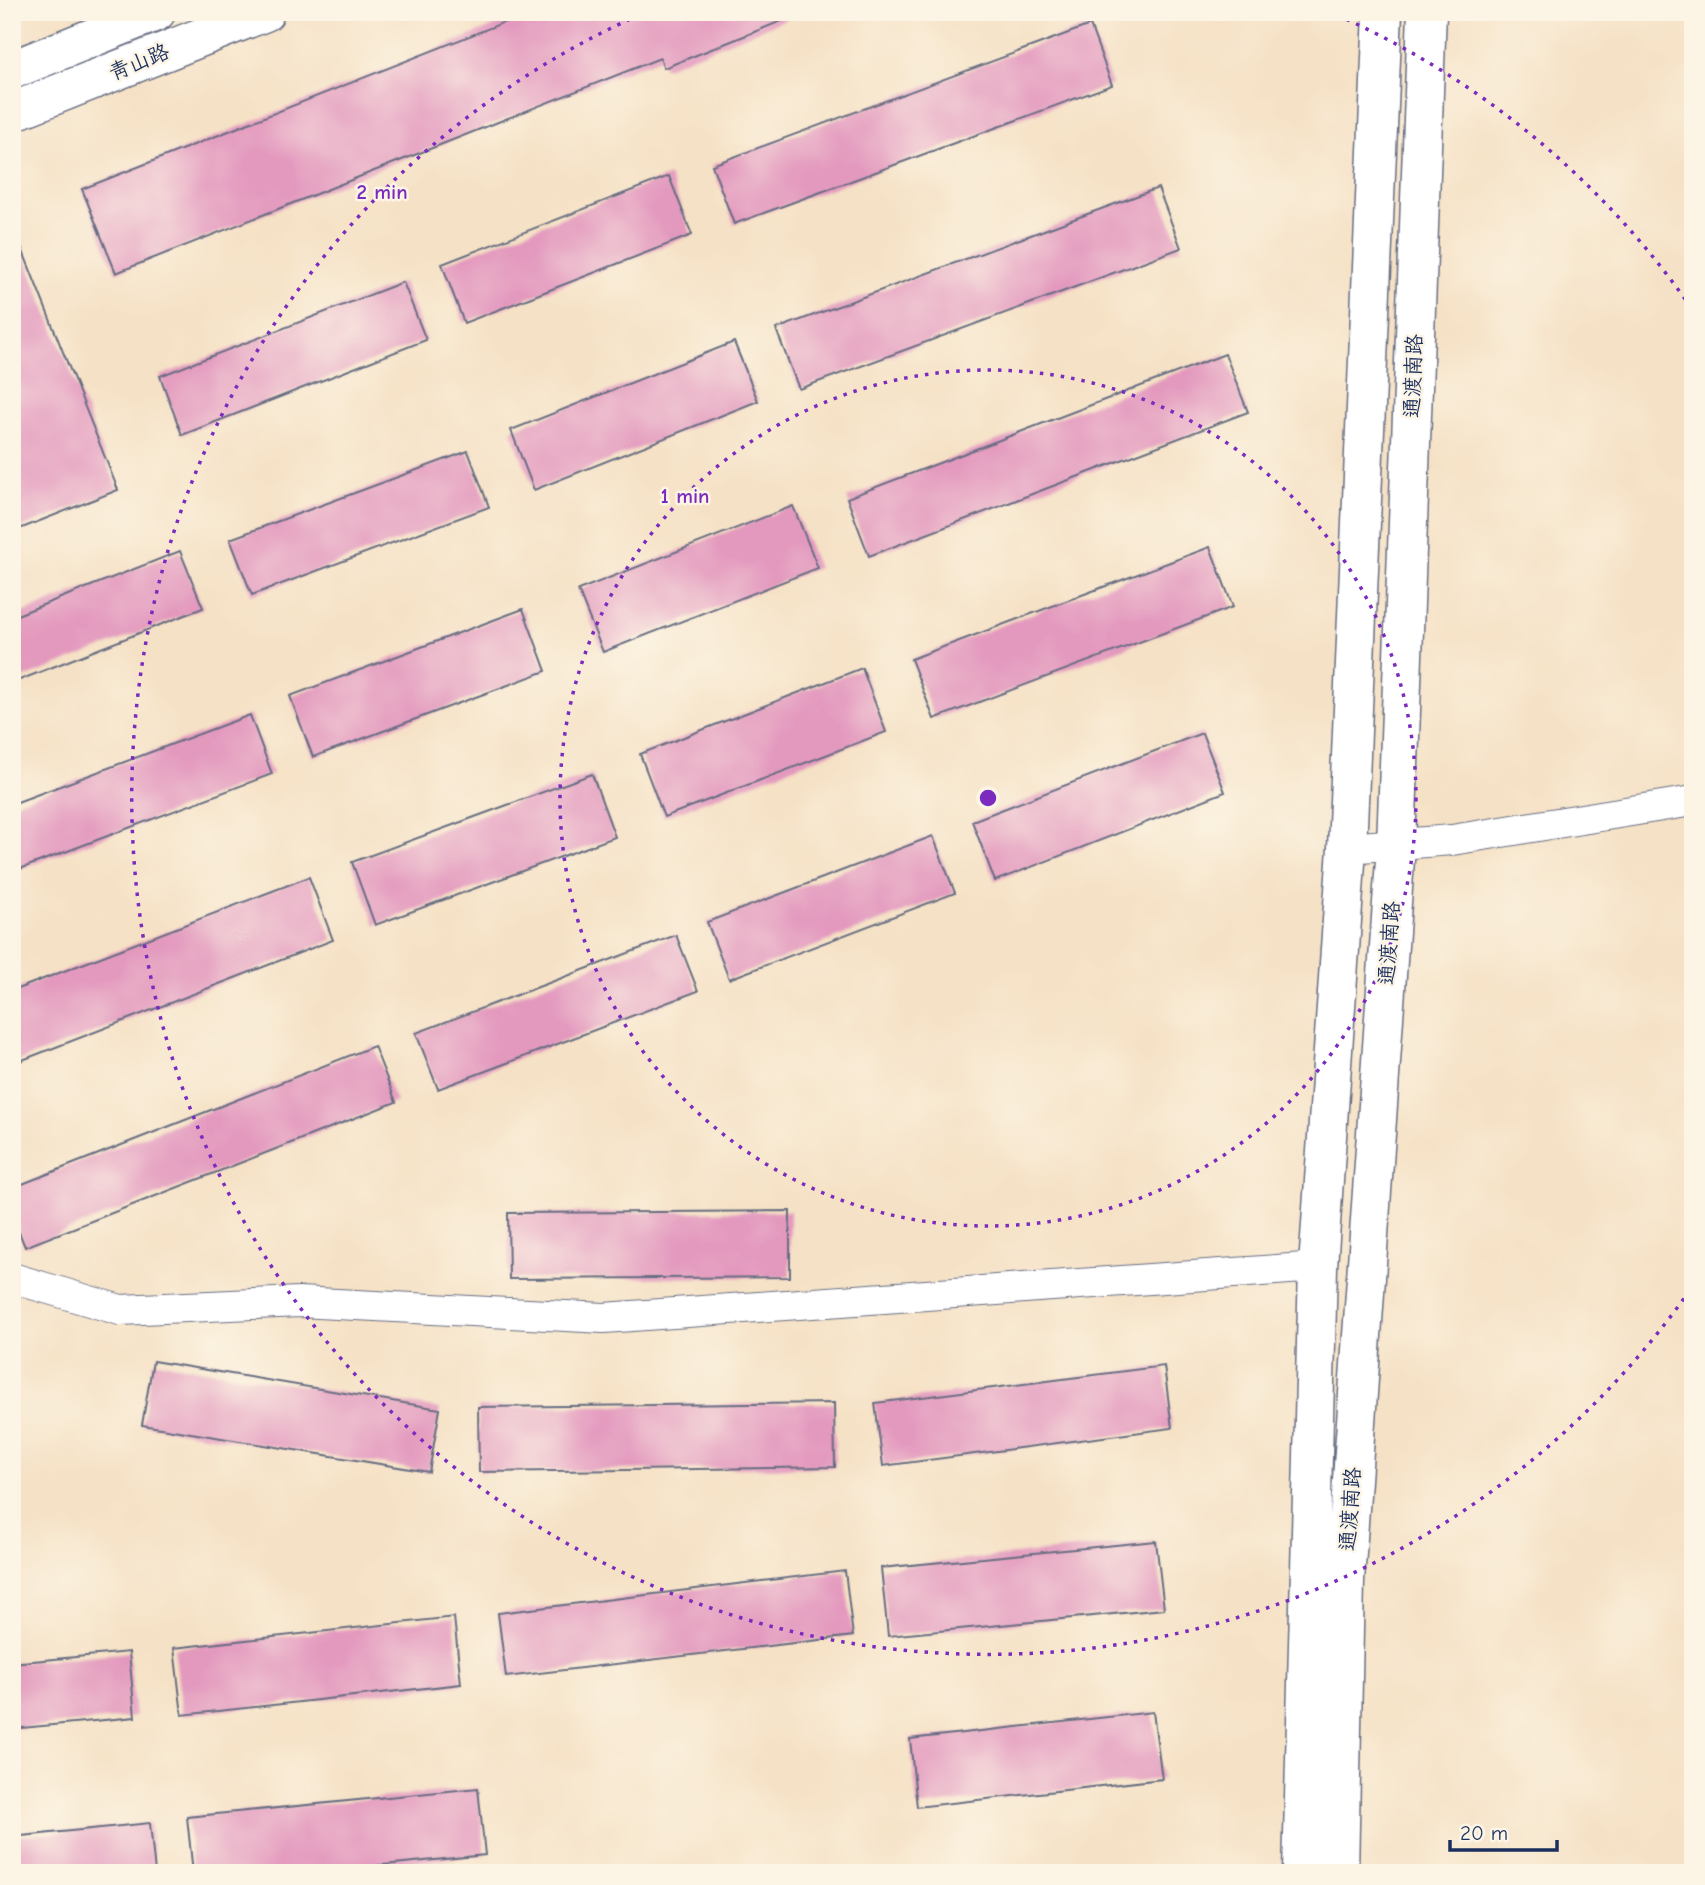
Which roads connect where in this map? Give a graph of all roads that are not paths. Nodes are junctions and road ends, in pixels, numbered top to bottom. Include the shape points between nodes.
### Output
1 (156, 12) edge
2 (265, 12) edge
3 (1383, 12) edge
4 (1427, 12) edge
5 (12, 70) edge
6 (12, 112) edge
7 (1693, 801) edge
8 (1396, 845) junction
9 (1347, 848) junction
10 (1318, 1267) junction
11 (12, 1278) edge
12 (1303, 1873) edge
13 (1339, 1873) edge

1 - 5 main road, 青山路
2 - 6 main road, 青山路
3 - 9 main road, 通渡南路
4 - 8 main road, 通渡南路
7 - 8 street
8 - 9 street
8 - 13 main road, 通渡南路 via 1345,1581
9 - 10 main road, 通渡南路
10 - 11 street via 604,1318 299,1302 120,1310
10 - 12 main road, 通渡南路

